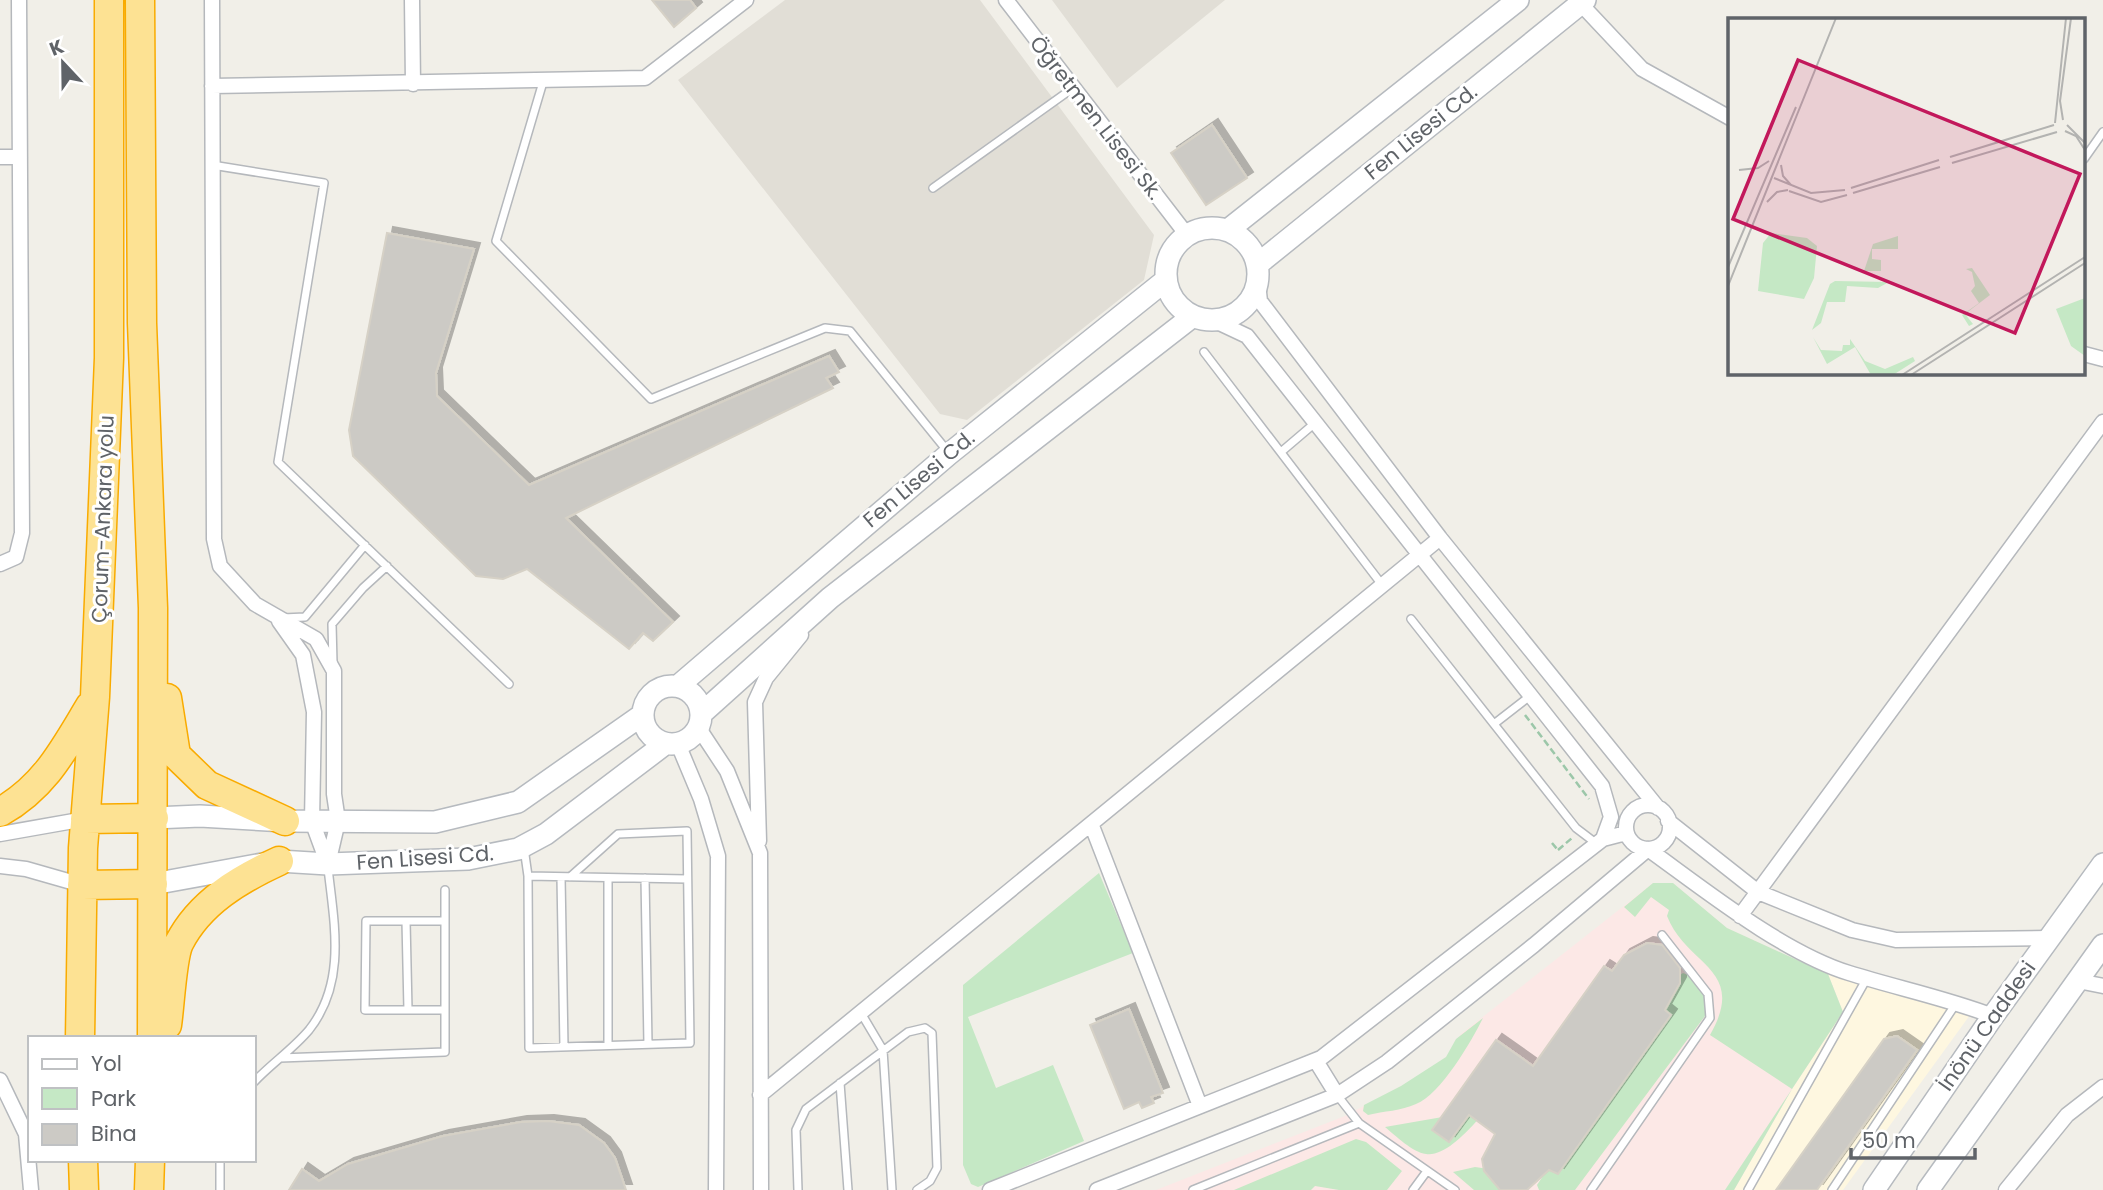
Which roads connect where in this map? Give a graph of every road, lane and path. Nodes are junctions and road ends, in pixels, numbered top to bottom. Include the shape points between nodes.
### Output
1 (19, 0) edge
2 (109, 0) edge
3 (140, 0) edge
4 (212, 0) edge
5 (412, 0) edge
6 (747, 0) edge
7 (1006, 0) edge
8 (1518, 0) edge
9 (1581, 1) edge
10 (543, 82) junction
11 (413, 84) junction
12 (212, 86) junction
13 (1073, 88) junction
14 (1728, 117) edge
15 (2103, 132) edge
16 (2086, 156) edge
17 (0, 157) edge
18 (20, 157) junction
19 (212, 165) junction
20 (933, 188) dead end
21 (1228, 230) junction
22 (1187, 235) junction
23 (1258, 274) junction
24 (1166, 280) junction
25 (1203, 318) junction
26 (1204, 352) dead end
27 (2086, 355) edge
28 (2103, 359) edge
29 (1316, 422) junction
30 (2103, 422) edge
31 (1281, 452) junction
32 (949, 454) junction
33 (1440, 538) junction
34 (365, 545) junction
35 (1420, 556) junction
36 (0, 564) edge
37 (387, 566) junction
38 (1384, 586) junction
39 (830, 598) junction
40 (153, 608) junction
41 (277, 618) junction
42 (1411, 619) dead end
43 (334, 671) junction
44 (509, 684) dead end
45 (678, 686) junction
46 (1530, 696) junction
47 (95, 697) junction
48 (642, 715) junction
49 (700, 721) junction
50 (1494, 724) junction
51 (672, 744) junction
52 (1610, 806) junction
53 (1658, 808) junction
54 (0, 812) edge
55 (154, 818) junction
56 (85, 819) junction
57 (298, 821) junction
58 (338, 821) junction
59 (1668, 821) junction
60 (1092, 826) junction
61 (1626, 827) junction
62 (0, 834) edge
63 (1600, 842) junction
64 (523, 846) junction
65 (1647, 849) junction
66 (760, 853) junction
67 (279, 861) junction
68 (328, 864) junction
69 (2103, 864) edge
70 (0, 866) edge
71 (528, 876) junction
72 (561, 877) junction
73 (570, 877) junction
74 (608, 878) junction
75 (645, 878) junction
76 (687, 879) junction
77 (153, 884) junction
78 (82, 886) junction
79 (445, 890) dead end
80 (1758, 892) junction
81 (1740, 916) junction
82 (406, 921) junction
83 (445, 921) junction
84 (1662, 934) dead end
85 (2049, 938) junction
86 (2100, 952) edge
87 (1868, 978) junction
88 (2078, 981) junction
89 (2103, 986) edge
90 (1957, 1002) junction
91 (408, 1010) junction
92 (445, 1010) junction
93 (861, 1013) junction
94 (1993, 1016) junction
95 (80, 1036) edge
96 (152, 1036) edge
97 (165, 1036) edge
98 (648, 1044) junction
99 (608, 1045) junction
100 (564, 1046) junction
101 (883, 1050) junction
102 (280, 1058) junction
103 (1316, 1061) junction
104 (0, 1080) edge
105 (256, 1080) edge
106 (840, 1083) junction
107 (2103, 1087) edge
108 (760, 1095) junction
109 (1337, 1095) junction
110 (1200, 1106) junction
111 (1359, 1123) junction
112 (28, 1156) edge
113 (28, 1162) edge
114 (83, 1162) edge
115 (150, 1162) edge
116 (220, 1162) edge
117 (1427, 1171) junction
118 (31, 1190) edge
119 (84, 1190) edge
120 (149, 1190) edge
121 (220, 1190) edge
122 (716, 1190) edge
123 (761, 1190) edge
124 (798, 1190) edge
125 (848, 1190) edge
126 (892, 1190) edge
127 (917, 1190) edge
128 (990, 1190) edge
129 (1097, 1190) edge
130 (1193, 1190) edge
131 (1413, 1190) edge
132 (1455, 1190) edge
133 (1591, 1190) edge
134 (1748, 1190) edge
135 (1832, 1190) edge
136 (1874, 1190) edge
137 (1928, 1190) edge
138 (2006, 1190) edge

1 - 18 street
2 - 47 highway, Çorum-Ankara yolu via 109,358
3 - 40 highway, Çorum-Ankara yolu via 142,323
4 - 12 street
5 - 11 street
6 - 10 street via 645,78
7 - 13 street, Öğretmen Lisesi Sk.
8 - 21 street, Fen Lisesi Cd.
9 - 14 street via 1642,69
9 - 23 street, Fen Lisesi Cd.
10 - 11 street
10 - 32 lane via 496,241 651,400 825,328 850,331
11 - 12 street
12 - 19 street
13 - 20 lane
13 - 22 street, Öğretmen Lisesi Sk.
15 - 16 lane
17 - 18 street
18 - 36 street via 22,533 16,557
19 - 34 lane via 324,183 278,463
19 - 41 street via 214,539 220,566 255,604
21 - 22 street via 1209,228
21 - 23 street via 1247,243
22 - 24 street via 1168,261
23 - 25 street via 1249,303 1233,316
23 - 33 street via 1260,301
24 - 25 street via 1175,301
24 - 32 street, Fen Lisesi Cd.
25 - 29 street via 1247,336
25 - 39 street, Fen Lisesi Cd.
26 - 31 lane
27 - 28 street
29 - 31 lane
29 - 35 street
30 - 80 street
31 - 38 lane
32 - 45 street, Fen Lisesi Cd.
33 - 35 street
33 - 53 street
34 - 37 lane
34 - 41 lane via 306,617
35 - 38 street
35 - 46 street
37 - 43 lane via 332,624
37 - 44 lane
38 - 60 street
39 - 49 street, Fen Lisesi Cd.
39 - 66 street via 766,677 755,702
40 - 55 highway, Çorum-Ankara yolu
40 - 57 highway via 176,755 206,785
41 - 43 street via 316,639
41 - 57 street via 303,655 314,712
42 - 50 lane
43 - 58 street
45 - 48 street via 653,692
45 - 49 street via 695,696
46 - 50 lane
46 - 52 street via 1602,786
47 - 54 highway via 55,764 24,799
47 - 56 highway, Çorum-Ankara yolu
48 - 51 street via 648,733
48 - 58 street, Fen Lisesi Cd. via 518,802 435,822
49 - 51 street via 694,735
49 - 66 street via 727,771
50 - 63 lane via 1576,828
51 - 64 street, Fen Lisesi Cd.
51 - 122 street via 701,799 718,856
52 - 61 street
52 - 63 street via 1611,817
53 - 59 street
53 - 61 street via 1637,808
55 - 56 highway
55 - 57 street, Fen Lisesi Cd.
55 - 77 highway, Çorum-Ankara yolu
56 - 62 street
56 - 78 highway, Çorum-Ankara yolu
57 - 58 street, Fen Lisesi Cd.
57 - 68 street
58 - 68 street
59 - 65 street via 1666,839
59 - 80 street
60 - 93 street
60 - 110 street
61 - 63 street
61 - 65 street via 1634,844
63 - 103 street
64 - 68 street, Fen Lisesi Cd. via 468,859
64 - 71 lane
65 - 81 street
65 - 109 street via 1397,1054
66 - 108 street
67 - 68 street, Fen Lisesi Cd.
67 - 77 street, Fen Lisesi Cd.
67 - 97 highway via 246,876 209,902 178,944
68 - 102 lane via 337,944 328,995 308,1031
69 - 85 street, İnönü Caddesi
70 - 78 street
71 - 72 lane
71 - 100 lane via 529,1048
72 - 73 lane
72 - 100 lane
73 - 74 lane
73 - 76 lane via 618,834 687,831
74 - 75 lane
74 - 99 lane
75 - 76 lane
75 - 98 lane
76 - 98 lane via 690,1043
77 - 78 highway
77 - 96 highway, Çorum-Ankara yolu
78 - 95 highway, Çorum-Ankara yolu
79 - 83 lane
80 - 81 street
80 - 85 street via 1852,930 1896,940
81 - 87 street via 1807,954
82 - 83 lane
82 - 91 lane
82 - 91 lane via 366,921 365,1010
83 - 92 lane
84 - 133 lane via 1708,994 1710,1018
85 - 94 street, İnönü Caddesi
86 - 88 street
87 - 90 street
87 - 134 lane
88 - 89 street
88 - 137 street
90 - 94 street
90 - 135 lane
91 - 92 lane
92 - 102 lane via 445,1052
93 - 101 lane
93 - 108 street
94 - 136 street, İnönü Caddesi
98 - 99 lane
99 - 100 lane
101 - 106 lane
101 - 126 lane
101 - 127 lane via 916,1028 932,1033 937,1168 930,1181
102 - 105 lane
103 - 109 street
103 - 110 street
104 - 112 street via 26,1134
106 - 124 lane via 806,1109 798,1123
106 - 125 lane
107 - 138 street via 2067,1115
108 - 123 street
109 - 111 lane
109 - 129 street
110 - 128 street
111 - 117 lane
111 - 130 lane
113 - 118 street
114 - 119 highway
115 - 120 highway
116 - 121 lane
117 - 131 lane
117 - 132 lane

